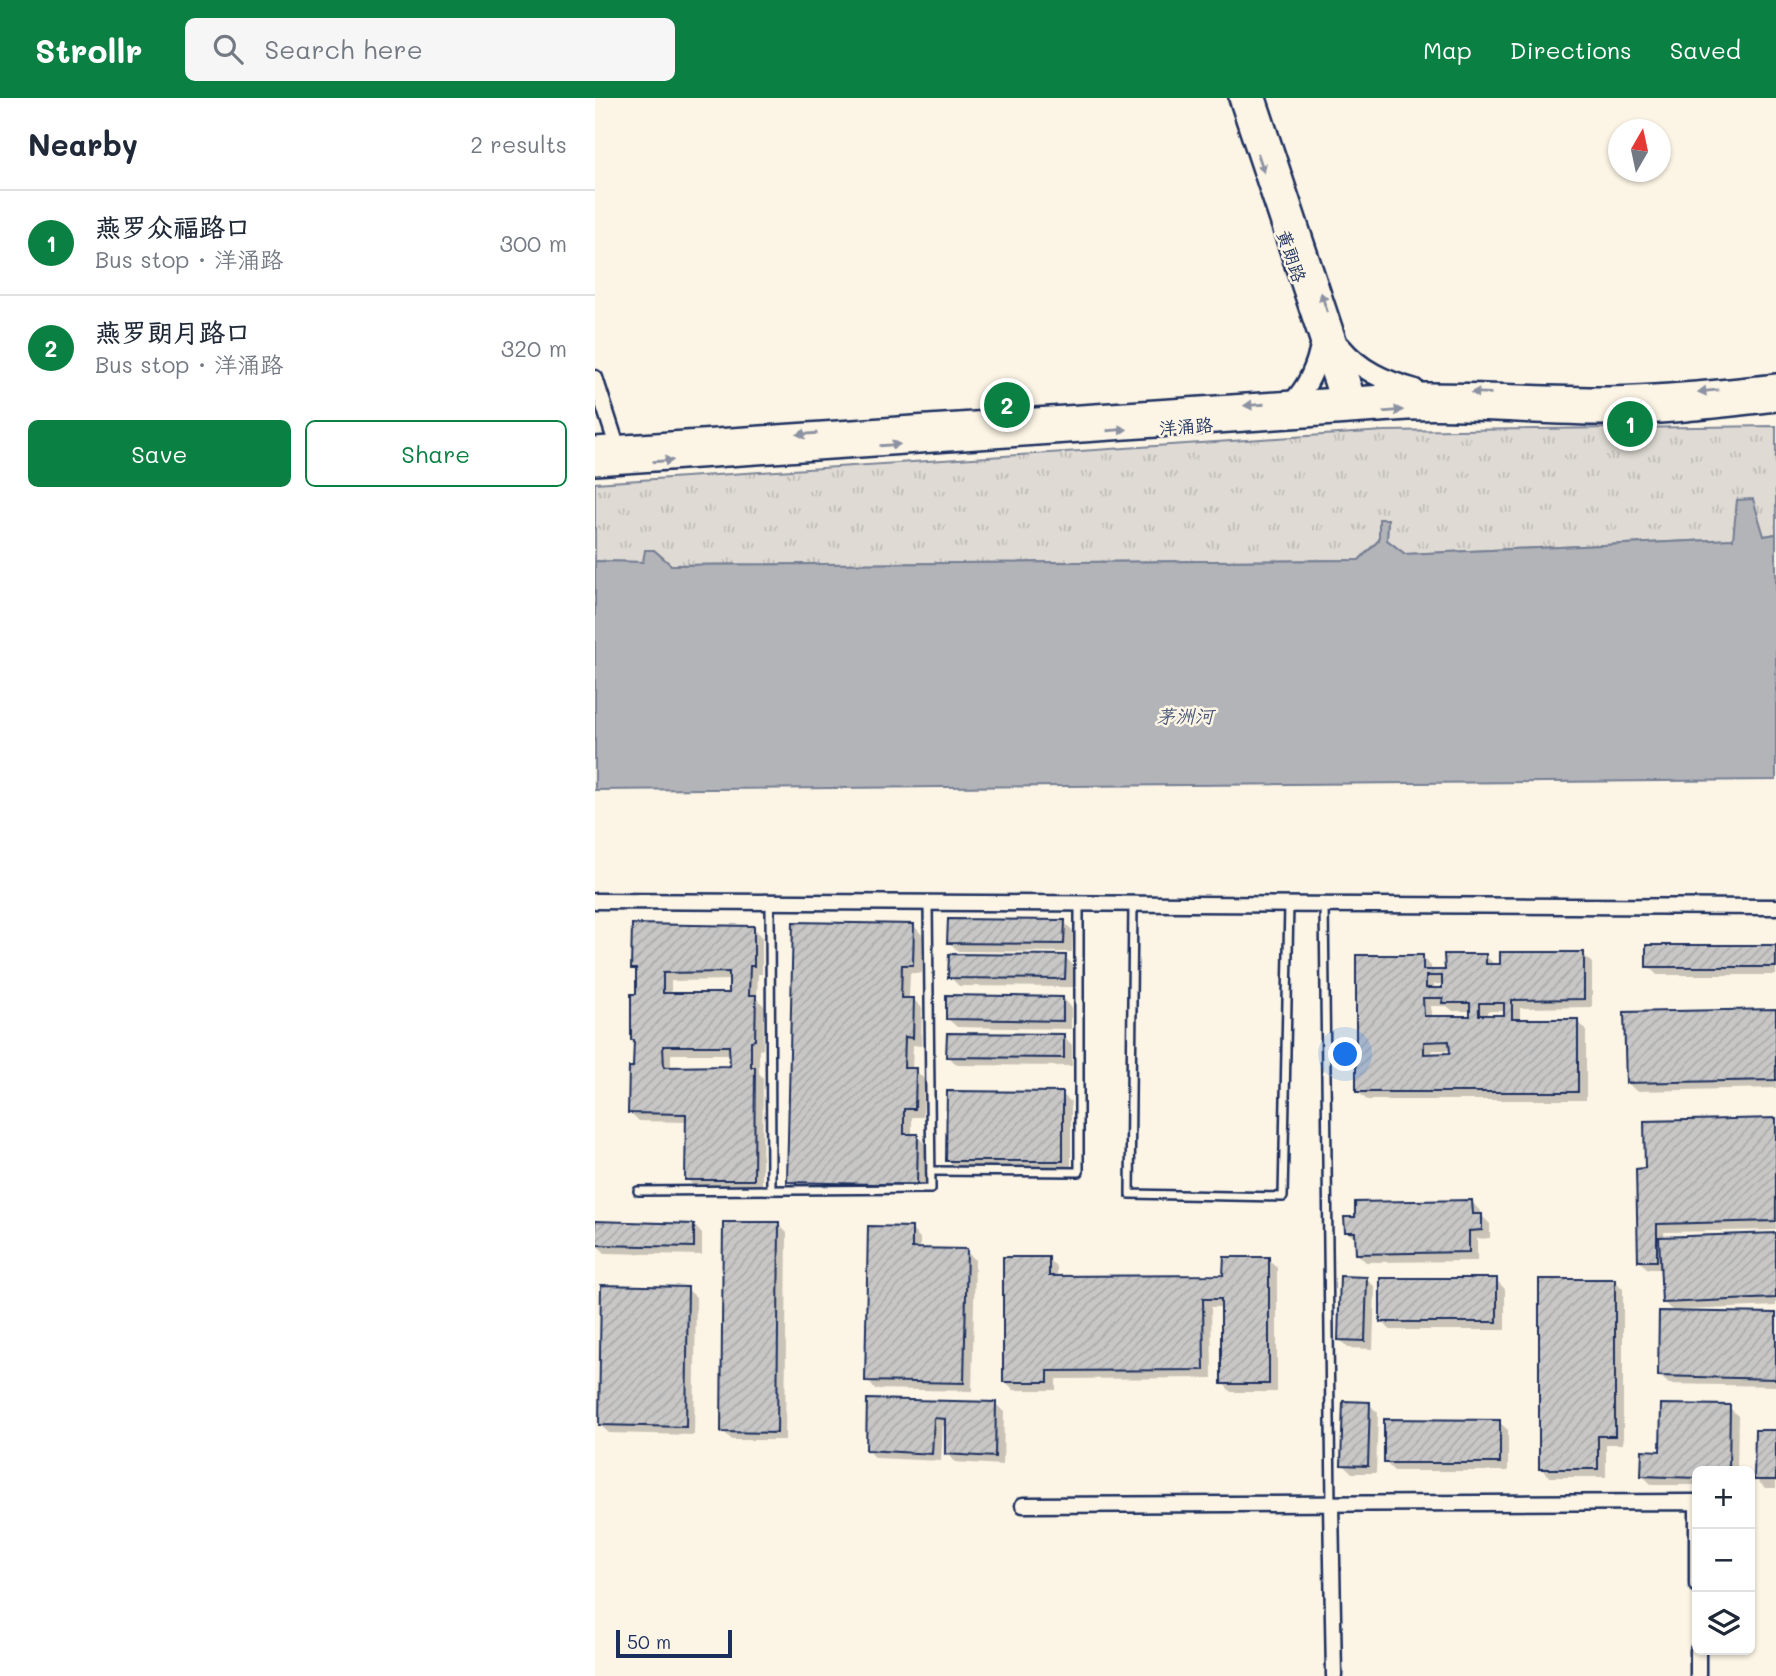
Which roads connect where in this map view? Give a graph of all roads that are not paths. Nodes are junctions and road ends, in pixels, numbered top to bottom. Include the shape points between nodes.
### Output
1 (1239, 98) edge
2 (1255, 98) edge
3 (1329, 342) junction
4 (595, 378) edge
5 (1776, 384) edge
6 (1439, 393) junction
7 (1776, 401) edge
8 (1292, 403) junction
9 (1349, 406) junction
10 (617, 446) junction
11 (595, 447) edge
12 (595, 465) edge
13 (595, 901) edge
14 (770, 902) junction
15 (928, 902) junction
16 (1079, 903) junction
17 (1133, 904) junction
18 (1289, 904) junction
19 (1324, 905) junction
20 (1776, 907) edge
21 (931, 1171) junction
22 (771, 1190) junction
23 (638, 1191) dead end
24 (1331, 1504) junction
25 (1023, 1505) dead end
26 (1697, 1529) edge
27 (1698, 1655) edge
28 (1334, 1676) edge
29 (1698, 1676) edge

1 -> 3 street, 黄朗路
3 -> 2 street, 黄朗路
3 - 6 street via 1380,377
3 - 8 street
3 - 9 street, 黄朗路
4 - 10 street
5 -> 6 street, 洋涌路 via 1667,395
6 - 9 street, 洋涌路
9 -> 7 street, 洋涌路 via 1617,415
8 - 9 street, 洋涌路
8 -> 10 street, 洋涌路
12 -> 9 street, 洋涌路
10 - 11 street, 洋涌路
13 - 14 street
14 - 15 street
14 - 22 lane
15 - 16 street
15 - 21 lane
16 - 17 street
16 - 21 lane via 1079,1172
17 - 18 street
17 - 18 lane via 1130,1194 1283,1198
18 - 19 street
19 - 20 street
19 - 24 lane
21 - 22 lane via 931,1189
22 - 23 lane
24 - 25 street
24 - 26 street via 1697,1502
24 - 28 street
27 - 29 street

